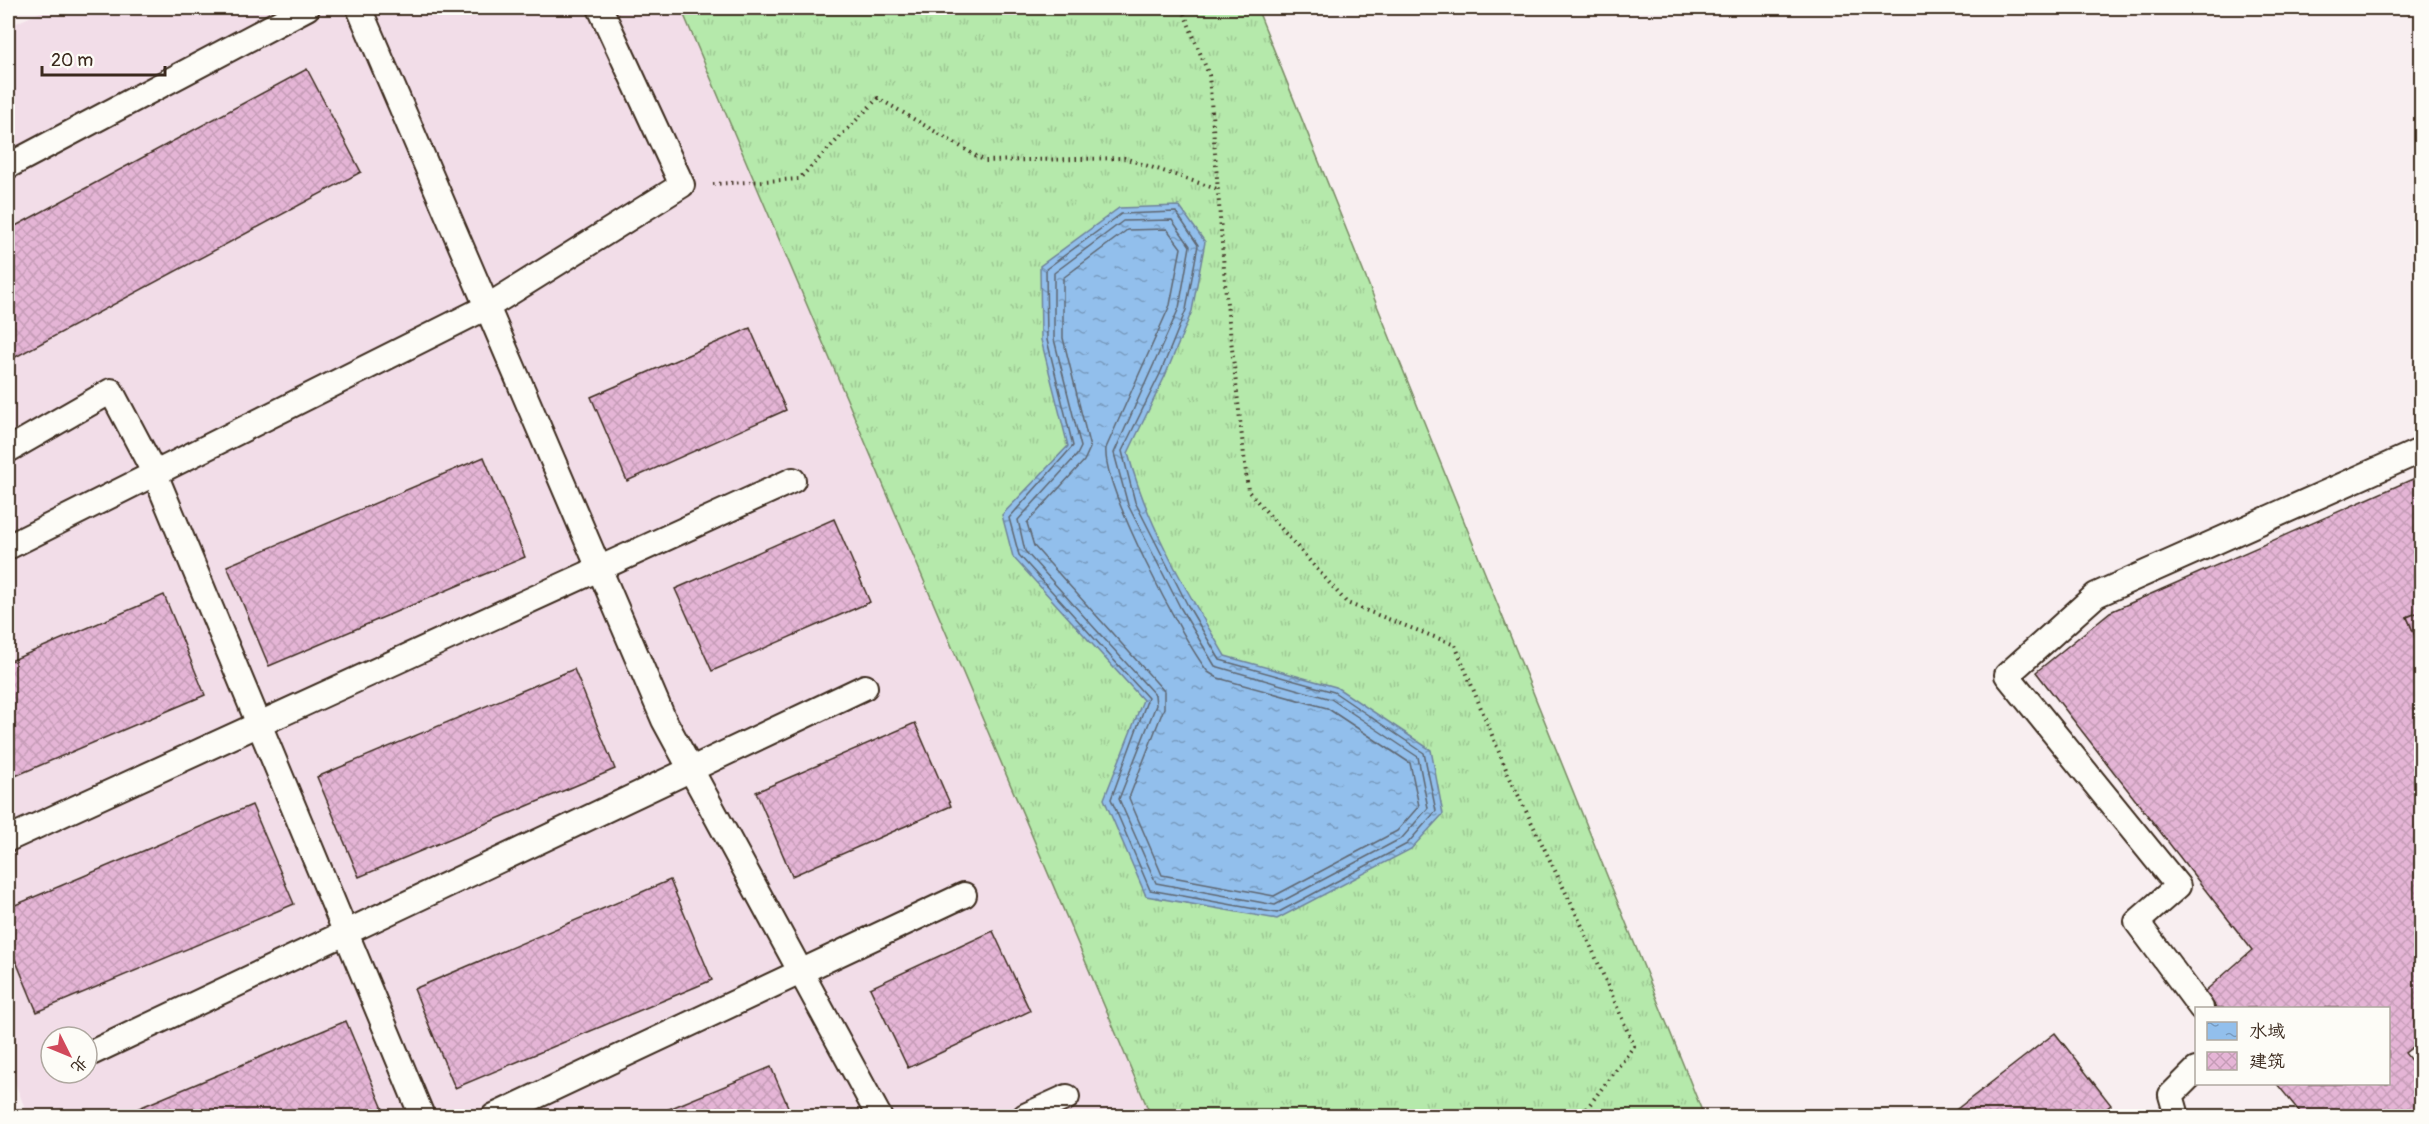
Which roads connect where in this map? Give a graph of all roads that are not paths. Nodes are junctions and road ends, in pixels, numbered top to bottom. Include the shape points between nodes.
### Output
1 (307, 8) edge
2 (359, 8) edge
3 (600, 8) edge
4 (8, 166) edge
5 (487, 307) junction
6 (8, 450) edge
7 (2421, 450) edge
8 (155, 474) junction
9 (794, 480) dead end
10 (8, 547) edge
11 (600, 569) junction
12 (865, 687) dead end
13 (259, 724) junction
14 (691, 769) junction
15 (8, 839) edge
16 (964, 895) dead end
17 (346, 932) junction
18 (800, 972) junction
19 (2200, 1007) edge
20 (99, 1049) edge
21 (2195, 1071) edge
22 (1067, 1097) dead end
23 (422, 1116) edge
24 (494, 1116) edge
25 (879, 1116) edge
26 (1025, 1116) edge
27 (2177, 1116) edge

1 - 4 lane
2 - 5 lane
3 - 5 lane via 682,185
5 - 8 lane
5 - 11 lane
6 - 8 lane via 111,391
7 - 19 lane via 2096,595 2007,675 2178,886 2138,922
8 - 10 lane
8 - 13 lane
9 - 11 lane
11 - 13 lane
11 - 14 lane via 664,720
12 - 14 lane
13 - 15 lane
13 - 17 lane
14 - 17 lane
14 - 18 lane
16 - 18 lane
17 - 20 lane
17 - 23 lane
18 - 24 lane
18 - 25 lane
21 - 27 lane via 2171,1095
22 - 26 lane

